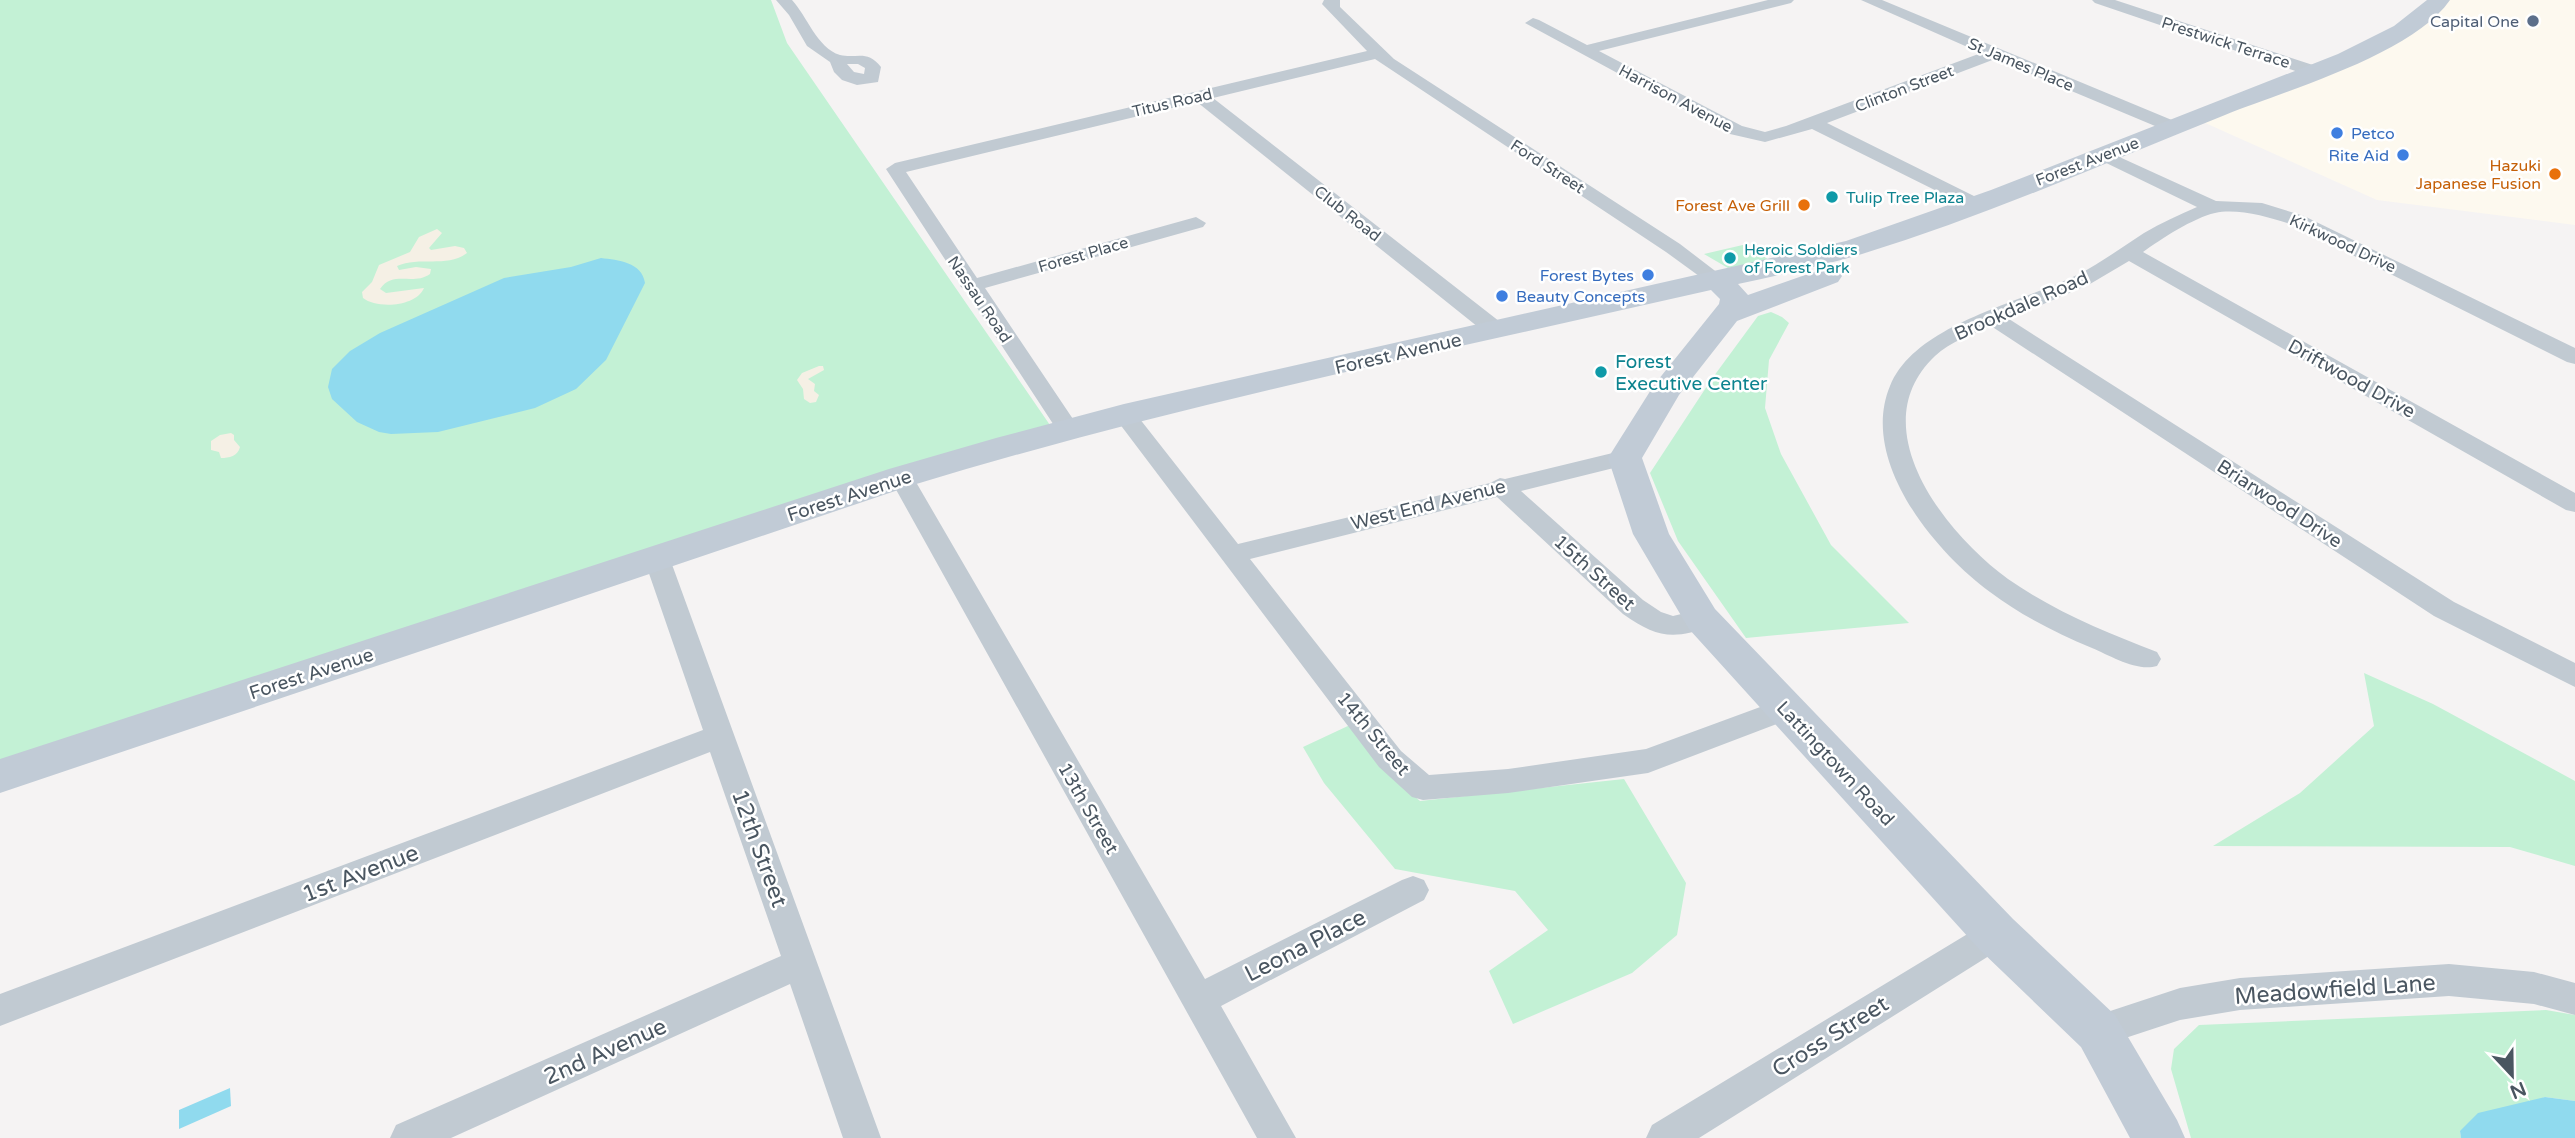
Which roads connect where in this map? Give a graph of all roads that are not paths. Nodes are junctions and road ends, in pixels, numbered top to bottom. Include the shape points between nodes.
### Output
1 (784, 0) edge
2 (1332, 0) edge
3 (1786, 0) edge
4 (1869, 0) edge
5 (2100, 0) edge
6 (2440, 0) edge
7 (1533, 23) dead end
8 (1585, 50) junction
9 (1378, 53) junction
10 (1995, 53) junction
11 (837, 60) dead end
12 (2313, 71) junction
13 (1200, 96) junction
14 (1812, 122) junction
15 (2173, 127) junction
16 (2104, 155) junction
17 (895, 169) joint
18 (1975, 204) junction
19 (2212, 207) junction
20 (1196, 223) dead end
21 (2130, 253) junction
22 (1717, 280) junction
23 (971, 286) junction
24 (1728, 314) junction
25 (1993, 318) junction
26 (1496, 330) junction
27 (2575, 332) edge
28 (2547, 344) junction
29 (2575, 357) edge
30 (1124, 414) junction
31 (1067, 428) junction
32 (1626, 458) junction
33 (901, 477) junction
34 (1500, 486) junction
35 (2575, 504) edge
36 (1232, 554) junction
37 (657, 559) junction
38 (1702, 619) junction
39 (2147, 659) dead end
40 (2575, 676) edge
41 (1785, 709) junction
42 (720, 736) junction
43 (0, 776) edge
44 (1413, 890) dead end
45 (1996, 934) junction
46 (801, 963) junction
47 (2575, 999) edge
48 (1198, 1000) junction
49 (0, 1010) edge
50 (2098, 1031) junction
51 (432, 1133) edge
52 (862, 1138) edge
53 (1277, 1138) edge
54 (1665, 1138) edge
55 (2159, 1138) edge

1 - 11 street via 813,43
2 - 9 street via 1334,10
3 - 8 street
4 - 10 street, St James Place
5 - 12 street, Prestwick Terrace
6 - 12 main road, Forest Avenue via 2406,29
7 - 8 street, Harrison Avenue
8 - 14 street, Harrison Avenue via 1751,135 1781,134
9 - 13 street, Titus Road
9 - 22 street, Ford Street
10 - 14 street, Clinton Street
10 - 15 street, St James Place
12 - 15 main road, Forest Avenue
13 - 17 street, Titus Road
13 - 26 street, Club Road
14 - 18 street
15 - 16 main road, Forest Avenue
16 - 18 main road, Forest Avenue
16 - 19 street, Kirkwood Drive
17 - 23 street, Nassau Road
18 - 22 main road, Forest Avenue via 1855,247
18 - 24 main road via 1874,261
19 - 21 street, Brookdale Road via 2151,237
19 - 28 street, Kirkwood Drive via 2262,209 2297,220
20 - 23 street, Forest Place
21 - 25 street, Brookdale Road via 2084,280
21 - 35 street, Driftwood Drive
22 - 24 main road via 1735,297
22 - 26 main road, Forest Avenue
23 - 31 street, Nassau Road
24 - 32 main road via 1665,392
25 - 39 street, Brookdale Road via 1951,335 1911,369 1895,402 1893,432 1899,461 1931,519 1979,569 2025,604
25 - 40 street, Briarwood Drive via 2444,609
26 - 30 main road, Forest Avenue
27 - 28 street
28 - 29 street, Kirkwood Drive
30 - 31 main road, Forest Avenue
30 - 36 street, 14th Street
31 - 33 main road, Forest Avenue
32 - 34 street, West End Avenue
32 - 38 main road, Lattingtown Road via 1651,534
33 - 37 main road, Forest Avenue
33 - 48 street, 13th Street
34 - 36 street, West End Avenue
34 - 38 street, 15th Street via 1655,622 1679,628
36 - 41 street, 14th Street via 1390,759 1423,788 1647,761
37 - 42 street, 12th Street
37 - 43 main road, Forest Avenue
38 - 41 main road, Lattingtown Road
41 - 45 main road, Lattingtown Road
42 - 46 street, 12th Street
42 - 49 street, 1st Avenue
44 - 48 street, Leona Place
45 - 50 main road, Lattingtown Road
45 - 54 street, Cross Street
46 - 51 street, 2nd Avenue
46 - 52 street, 12th Street
47 - 50 street, Meadowfield Lane via 2534,988 2449,980 2254,993 2180,1004
48 - 53 street, 13th Street
50 - 55 main road, Lattingtown Road

